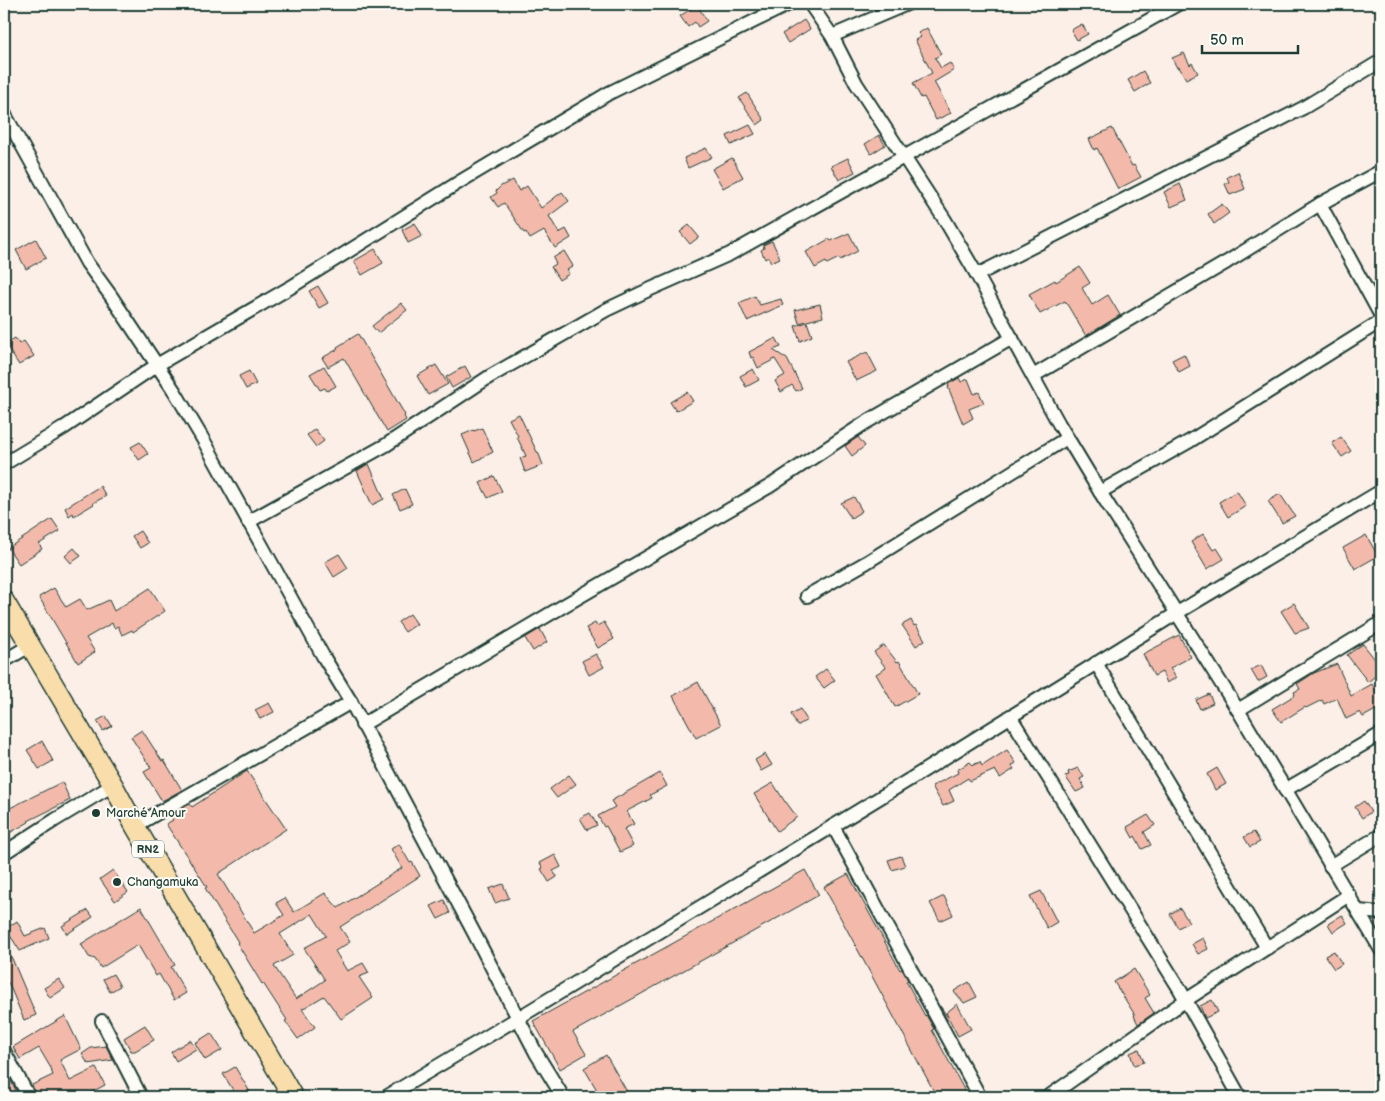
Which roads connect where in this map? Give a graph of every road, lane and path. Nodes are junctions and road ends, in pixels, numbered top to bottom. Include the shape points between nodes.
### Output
1 (789, 4) edge
2 (810, 4) edge
3 (907, 4) edge
4 (1178, 4) edge
5 (832, 36) junction
6 (1381, 61) edge
7 (4, 113) edge
8 (904, 157) junction
9 (1381, 171) edge
10 (1320, 204) junction
11 (977, 274) junction
12 (1381, 316) edge
13 (1381, 321) edge
14 (1012, 338) junction
15 (158, 365) junction
16 (1033, 376) junction
17 (1067, 438) junction
18 (4, 464) edge
19 (1381, 491) edge
20 (1100, 492) junction
21 (248, 522) junction
22 (807, 596) dead end
23 (4, 601) edge
24 (1177, 613) junction
25 (1381, 624) edge
26 (31, 645) junction
27 (4, 661) edge
28 (1096, 663) junction
29 (351, 702) junction
30 (1238, 710) junction
31 (1010, 716) junction
32 (362, 725) junction
33 (1381, 734) edge
34 (113, 785) junction
35 (1285, 790) junction
36 (135, 826) junction
37 (832, 826) junction
38 (1381, 835) edge
39 (4, 853) edge
40 (1330, 866) junction
41 (1349, 895) junction
42 (1358, 911) junction
43 (1381, 913) edge
44 (1267, 948) junction
45 (1381, 950) edge
46 (1186, 1000) junction
47 (518, 1018) junction
48 (102, 1021) dead end
49 (4, 1051) edge
50 (29, 1097) edge
51 (141, 1097) edge
52 (293, 1097) edge
53 (386, 1097) edge
54 (563, 1097) edge
55 (980, 1097) edge
56 (1048, 1097) edge
57 (1240, 1097) edge

1 - 15 street via 609,93
2 - 5 street
3 - 5 street
4 - 8 street
5 - 8 street via 856,82
6 - 11 street via 1303,108
7 - 15 street via 88,264
8 - 11 street
8 - 21 street via 730,254 606,310 489,377 386,445
9 - 10 street
10 - 12 street
10 - 16 street
11 - 14 street
13 - 20 street via 1190,442
14 - 16 street
14 - 32 street via 865,423 770,486
15 - 18 street
15 - 21 street
16 - 17 street
17 - 20 street
17 - 22 street
19 - 24 street
20 - 24 street
21 - 29 street
23 - 26 highway, RN2
24 - 28 street
24 - 30 street
25 - 30 street
26 - 27 street
26 - 34 highway, RN2
28 - 31 street
28 - 44 street
29 - 32 street
29 - 36 street
30 - 35 street
31 - 37 street
31 - 46 street
32 - 47 street
33 - 35 street
34 - 36 highway, RN2
34 - 39 street
35 - 40 street
36 - 52 highway, RN2
37 - 47 street
37 - 55 street
38 - 40 street
40 - 41 street
41 - 42 street
41 - 44 street
42 - 43 street
42 - 45 street
44 - 46 street
46 - 56 street
46 - 57 street
47 - 53 street
47 - 54 street
48 - 51 street
49 - 50 street

